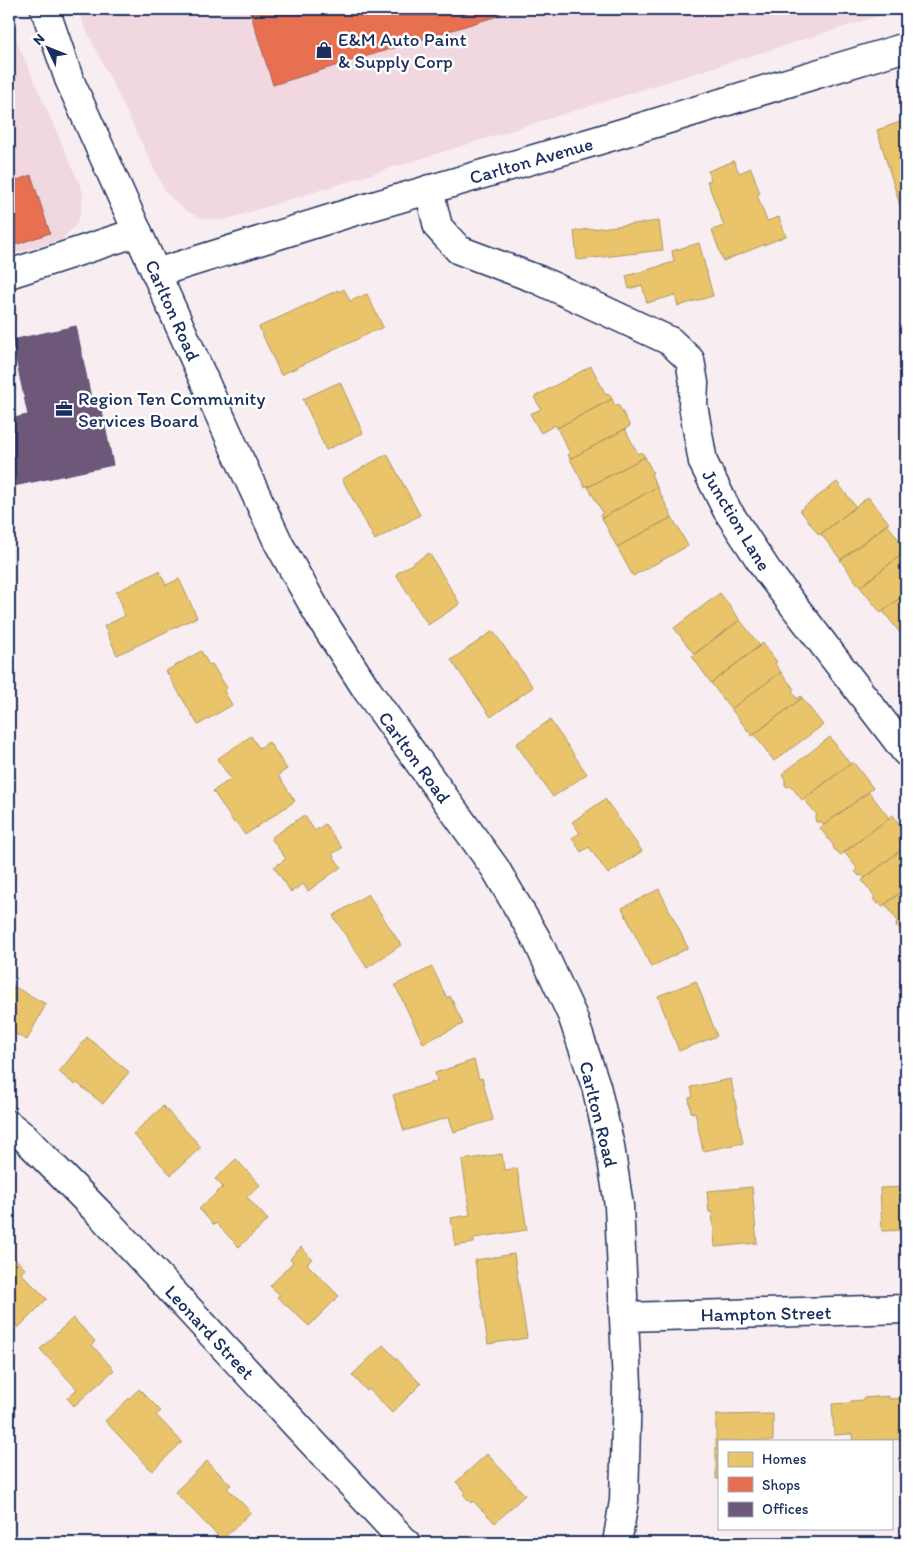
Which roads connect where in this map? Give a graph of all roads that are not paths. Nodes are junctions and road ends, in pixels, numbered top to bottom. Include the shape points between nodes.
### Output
1 (45, 9) edge
2 (906, 47) edge
3 (428, 190) junction
4 (138, 232) junction
5 (156, 273) junction
6 (9, 274) edge
7 (906, 752) edge
8 (9, 1126) edge
9 (906, 1309) edge
10 (625, 1316) junction
11 (406, 1543) edge
12 (617, 1543) edge

1 - 4 street, Carlton Road via 69,79
2 - 3 street, Carlton Avenue
3 - 5 street, Carlton Avenue
3 - 7 street, Junction Lane via 438,227 459,250 539,280 670,341 690,360 693,405 703,462 727,510 768,572
4 - 5 street, Carlton Road
4 - 6 street
5 - 10 street, Carlton Road via 279,544 367,690 495,868 537,940 572,1015 596,1086 610,1146 619,1206
8 - 11 street, Leonard Street via 24,1137 102,1216
9 - 10 street, Hampton Street
10 - 12 street, Carlton Road via 624,1501

